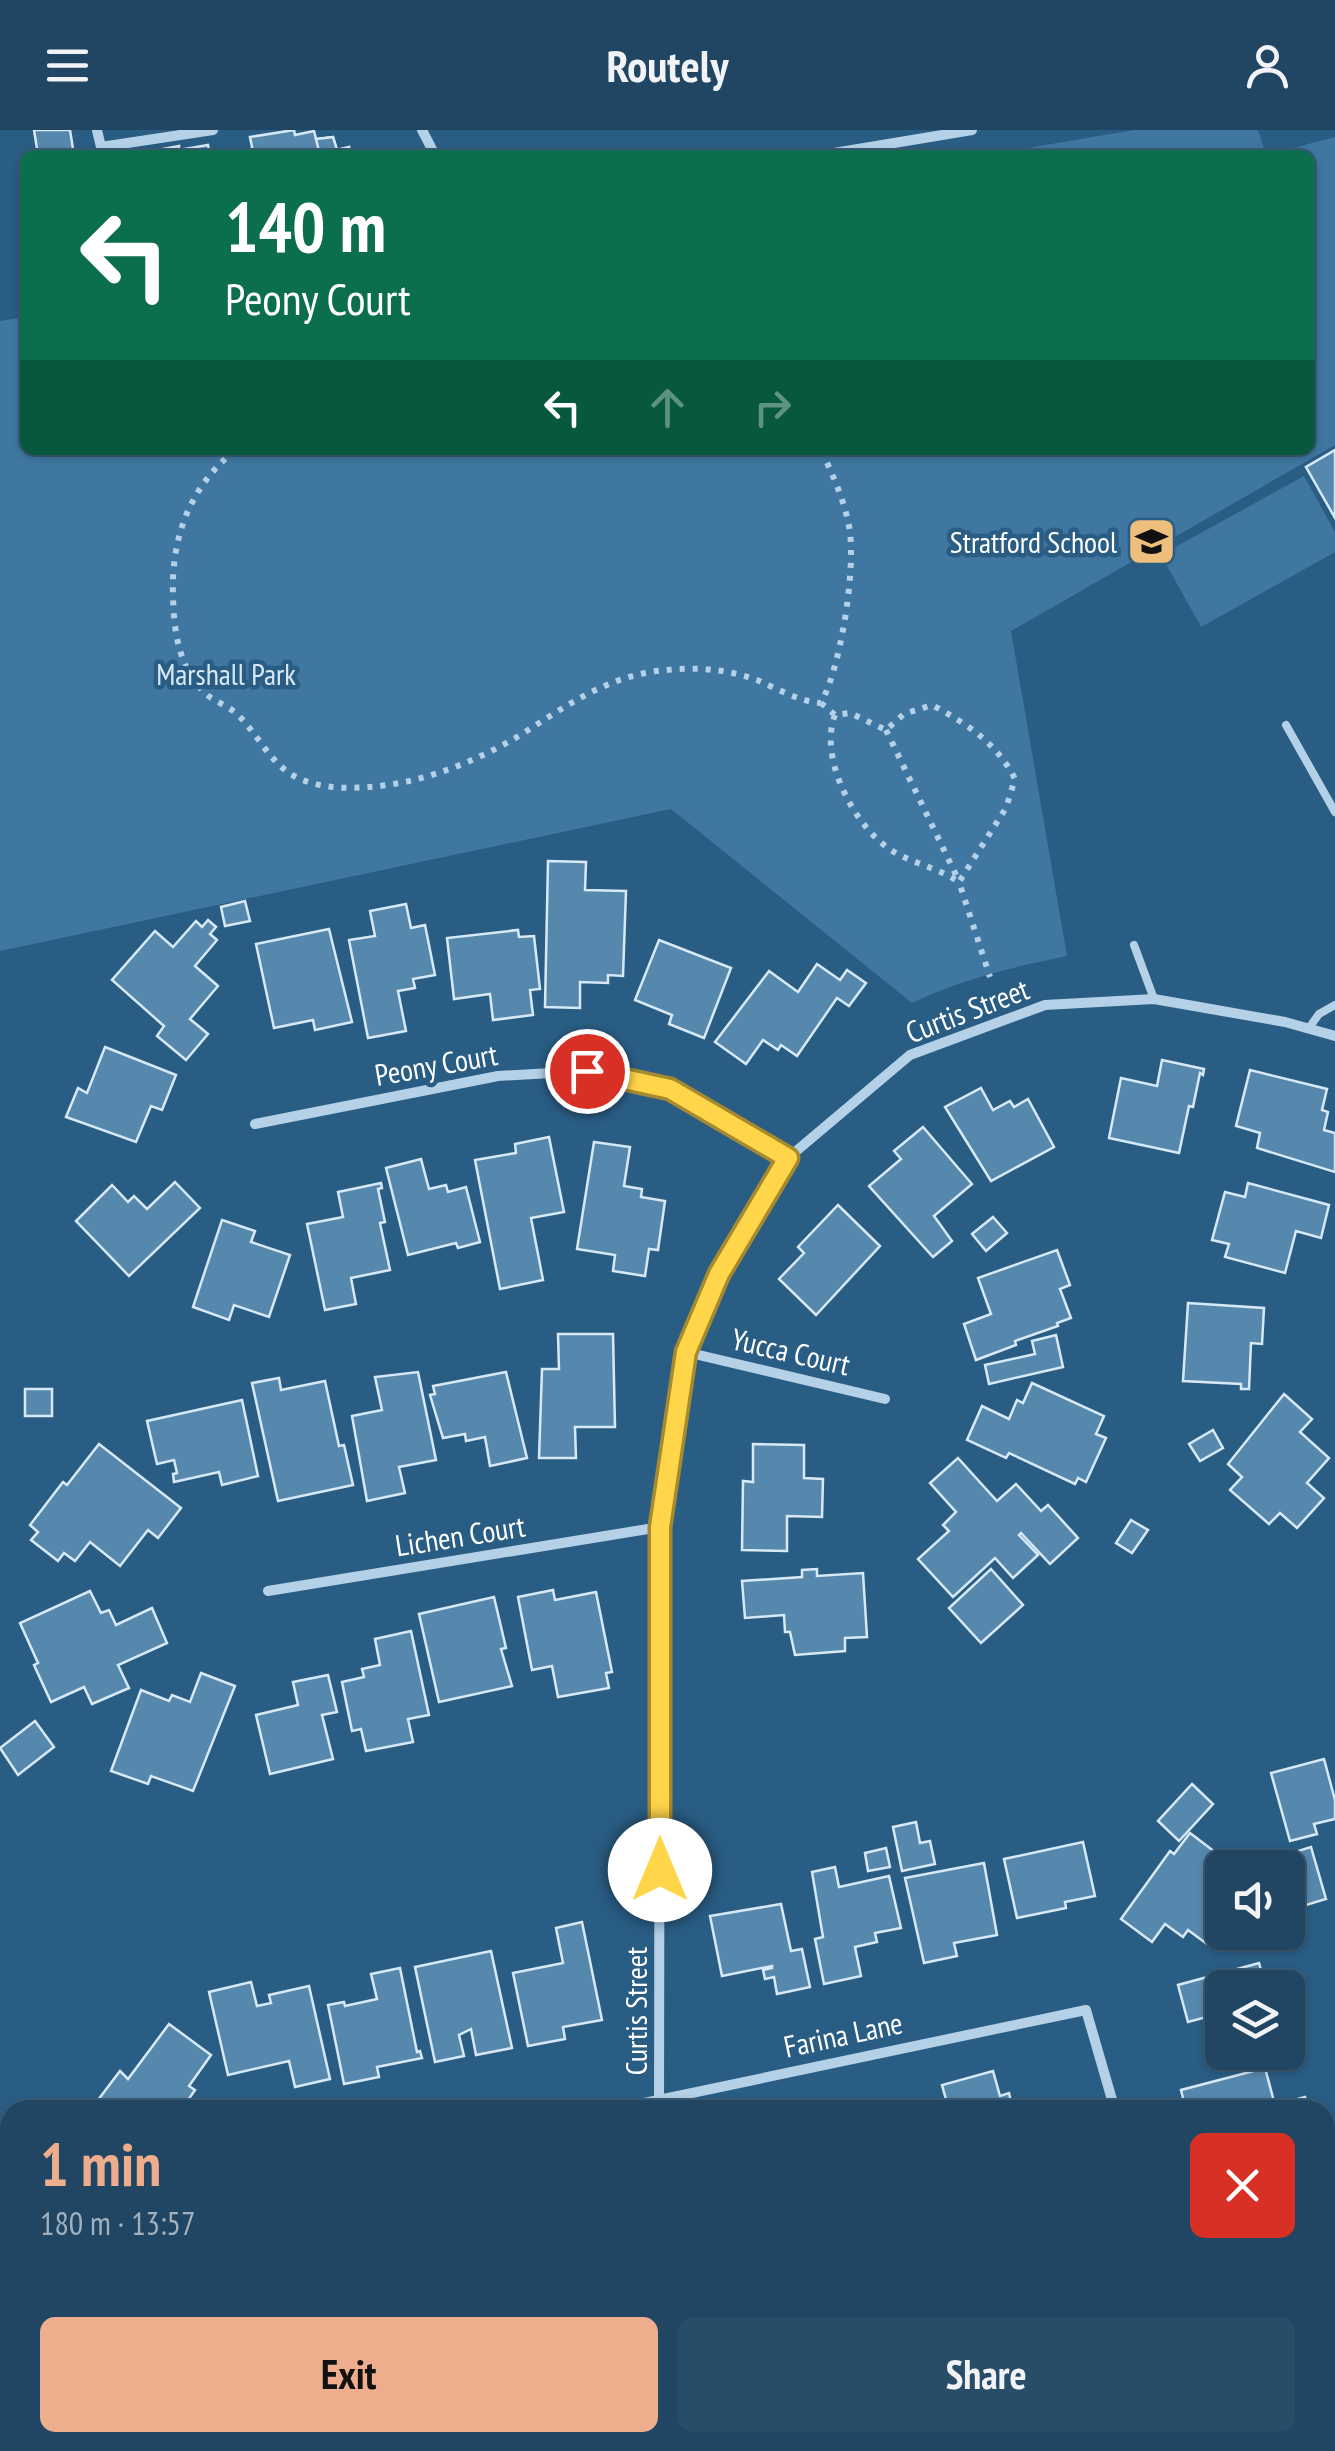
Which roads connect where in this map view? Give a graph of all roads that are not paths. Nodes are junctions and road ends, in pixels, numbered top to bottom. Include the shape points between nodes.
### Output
1 (98, 130) edge
2 (213, 130) edge
3 (972, 130) edge
4 (852, 150) edge
5 (1286, 725) dead end
6 (1335, 812) edge
7 (1134, 944) dead end
8 (1154, 998) junction
9 (1335, 1005) edge
10 (1309, 1028) junction
11 (1335, 1036) edge
12 (255, 1124) dead end
13 (788, 1158) junction
14 (686, 1352) junction
15 (885, 1399) dead end
16 (660, 1527) junction
17 (268, 1592) dead end
18 (660, 2100) edge
19 (678, 2100) edge
20 (1112, 2100) edge

1 - 2 street via 101,147
3 - 4 street
5 - 6 lane
7 - 8 lane
8 - 10 street, Curtis Street
8 - 13 street, Curtis Street via 1045,1005 910,1055
9 - 10 lane
10 - 11 street, Curtis Street
12 - 13 street, Peony Court via 498,1076 587,1071 670,1089
13 - 14 street, Curtis Street via 719,1274
14 - 15 street, Yucca Court
14 - 16 street, Curtis Street
16 - 17 street, Lichen Court
16 - 18 street, Curtis Street
19 - 20 street, Farina Lane via 1086,2010

